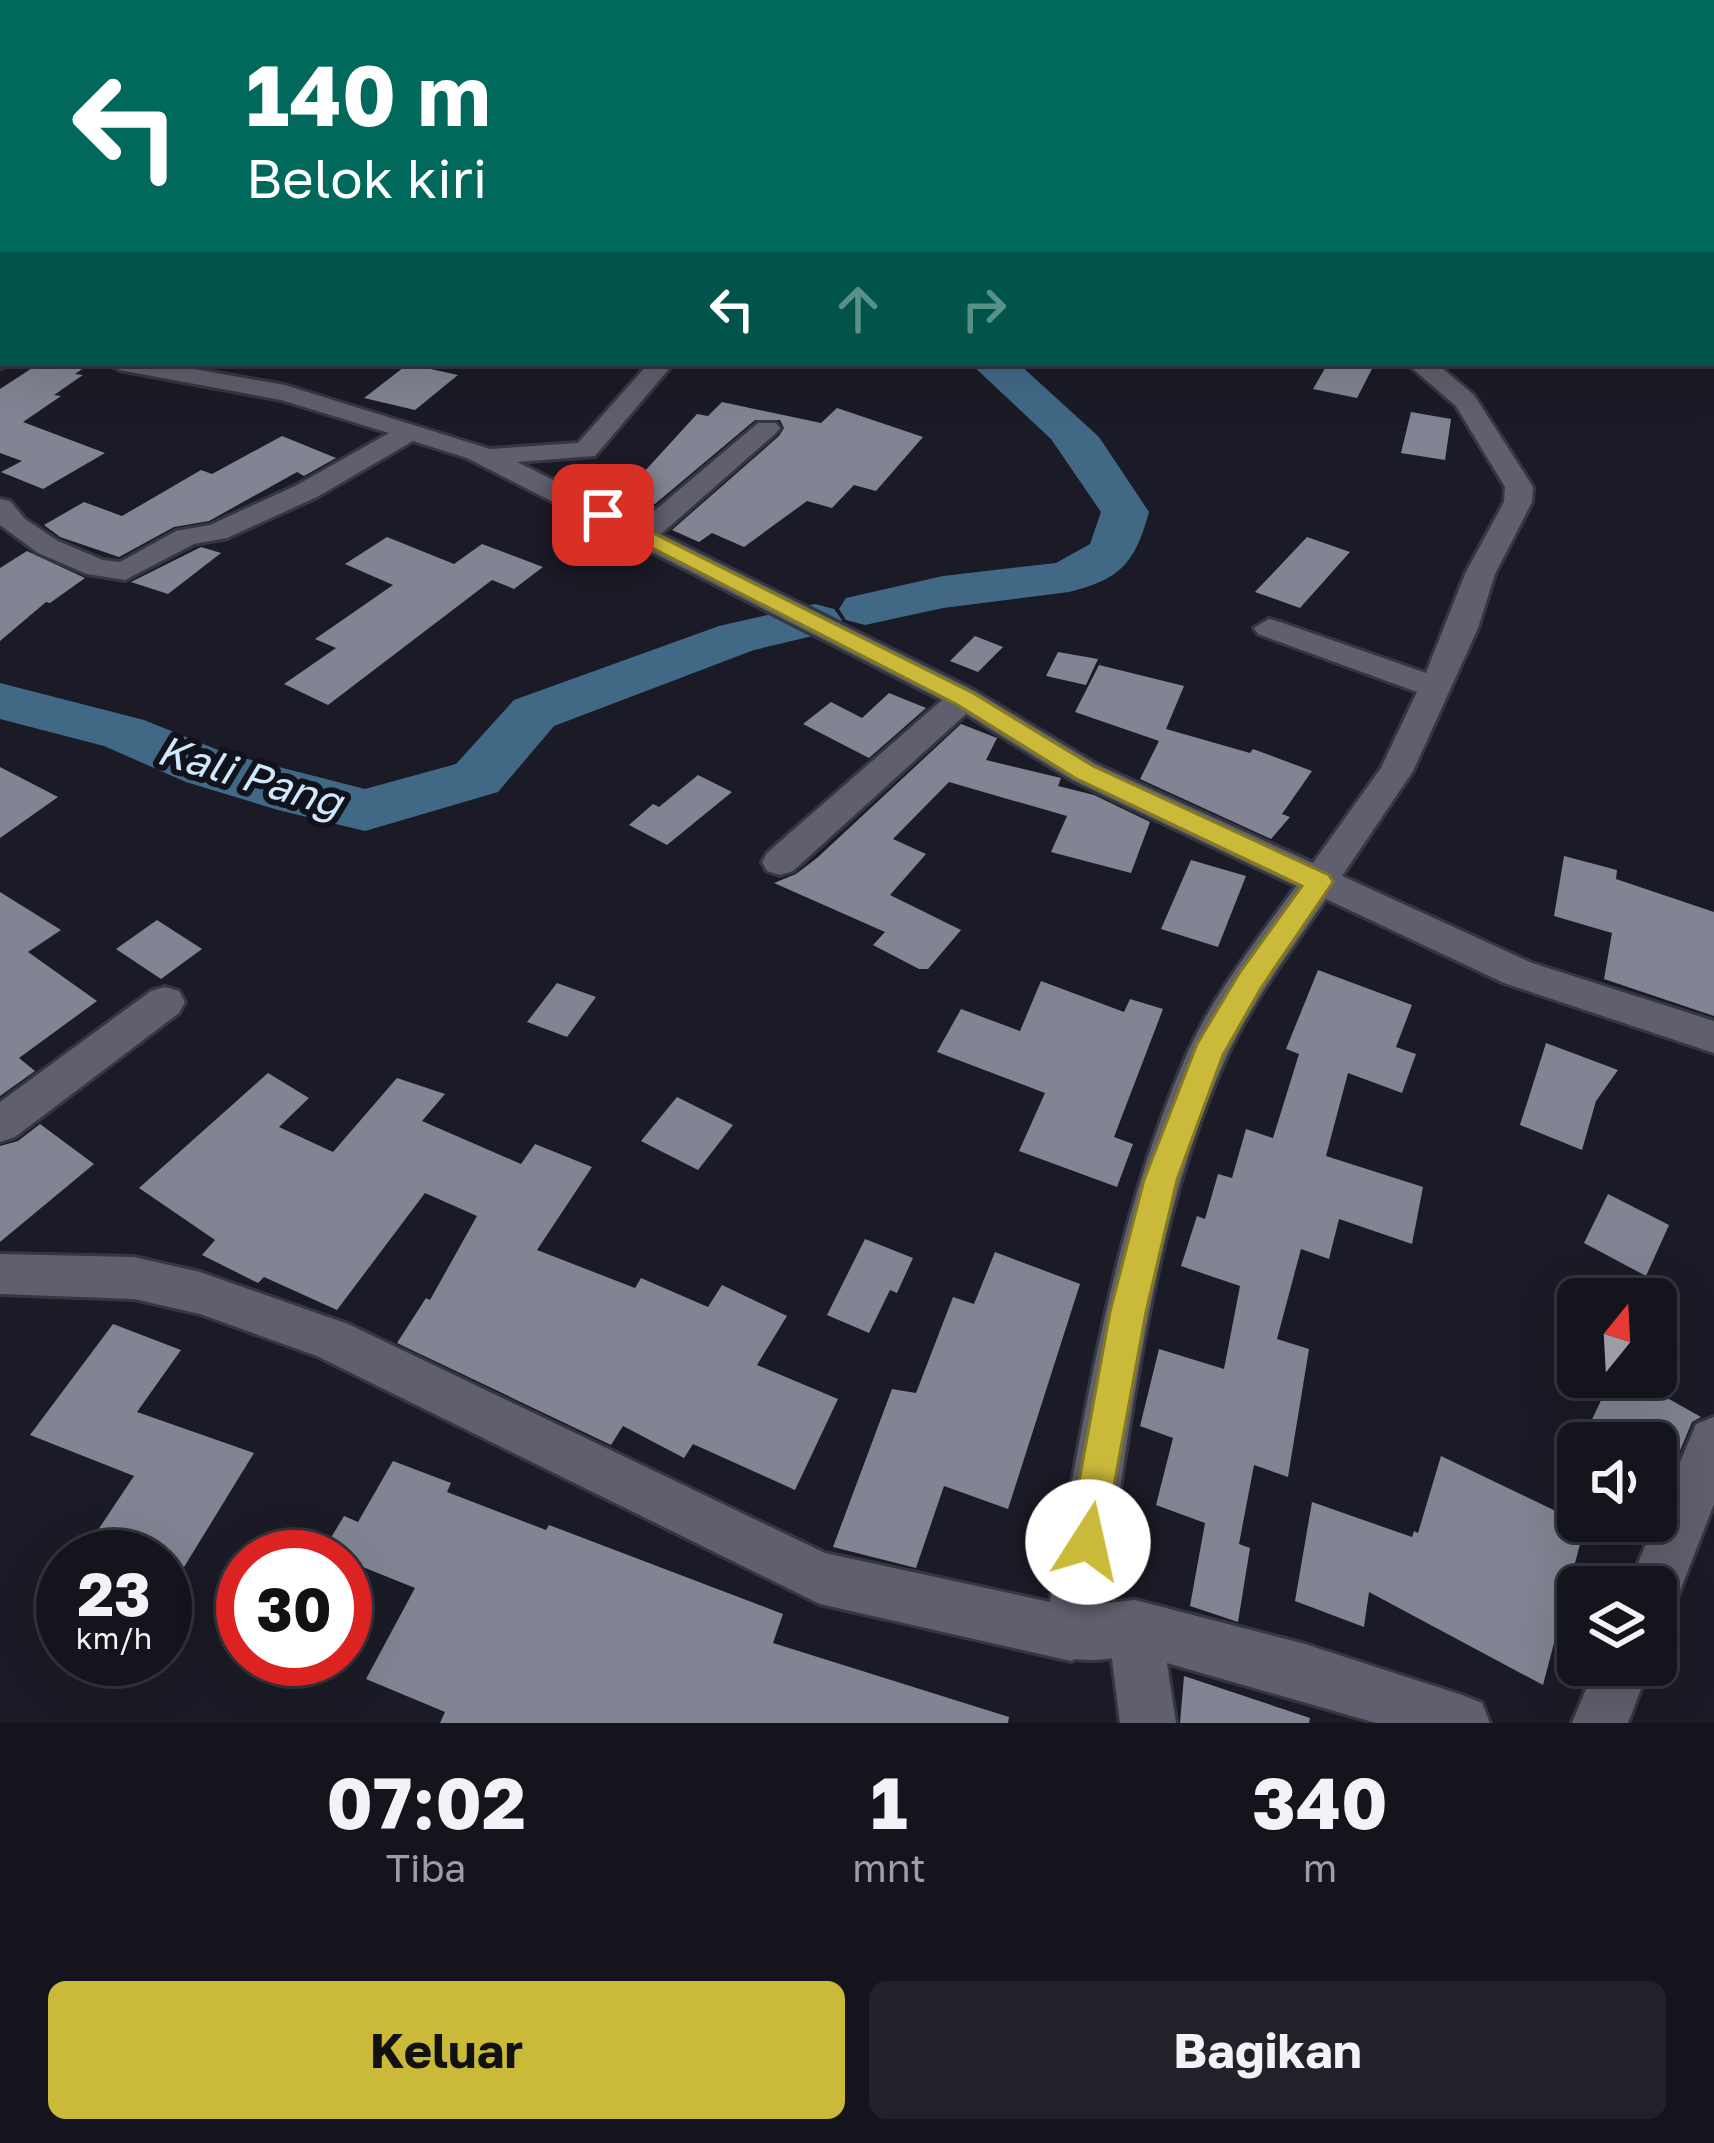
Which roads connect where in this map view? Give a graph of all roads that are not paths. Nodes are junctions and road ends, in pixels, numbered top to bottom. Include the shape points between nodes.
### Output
1 (136, 366) edge
2 (659, 366) edge
3 (1422, 366) edge
4 (767, 428) dead end
5 (410, 432) junction
6 (488, 457) junction
7 (0, 507) edge
8 (642, 536) junction
9 (1269, 628) dead end
10 (1435, 687) junction
11 (964, 698) junction
12 (780, 862) dead end
13 (1319, 882) junction
14 (165, 1002) dead end
15 (1714, 1037) edge
16 (0, 1125) edge
17 (0, 1274) edge
18 (1714, 1441) edge
19 (1663, 1566) edge
20 (1135, 1627) junction
21 (1071, 1634) junction
22 (1615, 1686) edge
23 (1148, 1723) edge
24 (1462, 1723) edge
25 (1600, 1723) edge

1 - 5 street via 285,393
2 - 6 street via 586,450
3 - 10 street via 1458,391 1519,487
4 - 8 street
5 - 6 street
5 - 7 street via 307,491 217,532 186,537 125,571 48,547
6 - 8 street
8 - 11 street
9 - 10 street
10 - 13 street via 1396,771
11 - 12 street
11 - 13 street via 1084,772
13 - 15 street via 1519,973
13 - 21 street via 1208,1053 1161,1180 1128,1312
14 - 16 street
17 - 21 street via 134,1278 200,1293 331,1339 820,1578
18 - 19 street
20 - 21 street
20 - 23 street
20 - 24 street
22 - 25 street

